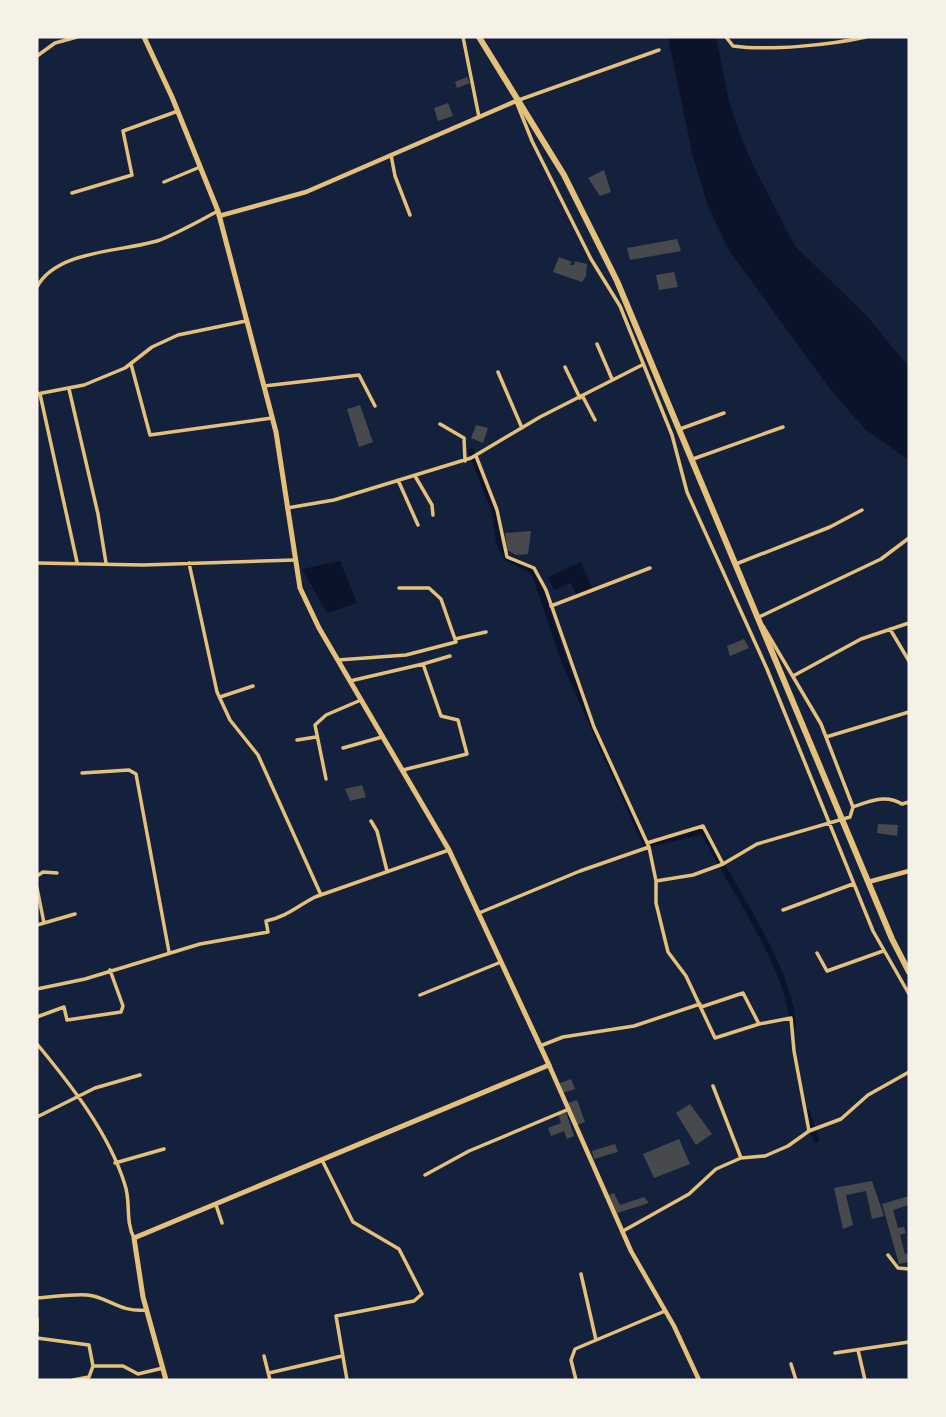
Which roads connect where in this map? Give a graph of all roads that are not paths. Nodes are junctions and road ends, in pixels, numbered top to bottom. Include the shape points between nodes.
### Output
1 (77, 37) edge
2 (144, 37) edge
3 (463, 37) edge
4 (479, 37) edge
5 (726, 37) edge
6 (866, 37) edge
7 (659, 50) dead end
8 (37, 56) edge
9 (516, 101) junction
10 (178, 111) junction
11 (479, 117) junction
12 (391, 155) junction
13 (200, 167) junction
14 (164, 182) dead end
15 (72, 193) dead end
16 (218, 213) junction
17 (410, 215) dead end
18 (37, 286) edge
19 (246, 321) junction
20 (597, 344) dead end
21 (131, 363) junction
22 (642, 365) junction
23 (565, 367) dead end
24 (498, 372) dead end
25 (612, 379) junction
26 (264, 386) junction
27 (69, 389) junction
28 (38, 394) edge
29 (581, 398) junction
30 (375, 406) dead end
31 (724, 413) dead end
32 (272, 418) junction
33 (596, 420) dead end
34 (440, 424) dead end
35 (783, 427) dead end
36 (522, 428) junction
37 (680, 429) junction
38 (474, 457) junction
39 (693, 459) junction
40 (465, 461) junction
41 (415, 475) junction
42 (398, 481) junction
43 (287, 508) junction
44 (862, 510) dead end
45 (433, 515) dead end
46 (418, 525) dead end
47 (909, 538) edge
48 (295, 560) junction
49 (77, 562) junction
50 (37, 563) edge
51 (106, 563) junction
52 (189, 563) junction
53 (736, 564) junction
54 (650, 568) dead end
55 (399, 588) dead end
56 (551, 606) junction
57 (758, 620) junction
58 (909, 623) edge
59 (890, 629) junction
60 (486, 632) dead end
61 (455, 639) junction
62 (450, 656) dead end
63 (338, 660) junction
64 (909, 661) edge
65 (423, 664) junction
66 (793, 676) junction
67 (350, 681) junction
68 (253, 686) dead end
69 (220, 697) junction
70 (361, 699) junction
71 (909, 712) edge
72 (316, 737) junction
73 (383, 737) junction
74 (826, 737) junction
75 (298, 740) dead end
76 (344, 748) dead end
77 (403, 770) junction
78 (82, 773) dead end
79 (326, 779) dead end
80 (909, 802) edge
81 (902, 804) junction
82 (853, 807) junction
83 (904, 813) dead end
84 (842, 819) junction
85 (371, 821) dead end
86 (829, 821) junction
87 (648, 845) junction
88 (449, 850) junction
89 (721, 865) junction
90 (387, 871) junction
91 (909, 872) edge
92 (57, 873) dead end
93 (37, 876) edge
94 (656, 881) junction
95 (868, 882) junction
96 (853, 884) junction
97 (37, 888) edge
98 (321, 895) junction
99 (783, 909) dead end
100 (479, 913) junction
101 (75, 914) dead end
102 (44, 923) junction
103 (37, 925) edge
104 (883, 951) junction
105 (169, 952) junction
106 (817, 953) dead end
107 (501, 962) junction
108 (110, 970) junction
109 (909, 972) edge
110 (37, 989) edge
111 (909, 994) edge
112 (420, 995) dead end
113 (700, 1006) junction
114 (37, 1017) edge
115 (760, 1024) junction
116 (37, 1044) edge
117 (540, 1046) junction
118 (549, 1065) junction
119 (909, 1072) edge
120 (140, 1075) dead end
121 (713, 1086) dead end
122 (76, 1096) junction
123 (569, 1110) junction
124 (37, 1117) edge
125 (812, 1130) junction
126 (164, 1149) dead end
127 (741, 1158) junction
128 (323, 1160) junction
129 (115, 1163) junction
130 (425, 1175) dead end
131 (216, 1204) junction
132 (222, 1223) dead end
133 (622, 1231) junction
134 (134, 1238) junction
135 (888, 1255) dead end
136 (909, 1269) edge
137 (581, 1275) dead end
138 (37, 1297) edge
139 (146, 1310) junction
140 (665, 1311) junction
141 (37, 1319) edge
142 (37, 1331) edge
143 (37, 1338) edge
144 (596, 1340) junction
145 (909, 1342) edge
146 (858, 1350) junction
147 (835, 1353) dead end
148 (264, 1356) dead end
149 (342, 1356) junction
150 (791, 1364) dead end
151 (93, 1366) junction
152 (163, 1368) junction
153 (269, 1373) junction
154 (73, 1380) edge
155 (166, 1380) edge
156 (271, 1380) edge
157 (346, 1380) edge
158 (576, 1380) edge
159 (699, 1380) edge
160 (796, 1380) edge
161 (865, 1380) edge

1 - 8 street via 55,43
2 - 10 main road
3 - 11 street
4 - 9 highway
5 - 6 street via 733,46 748,48
7 - 9 street
9 - 11 street
9 - 22 street via 597,270 620,306
9 - 37 highway via 564,175 617,281
10 - 13 main road
10 - 15 street via 123,131 132,174
11 - 12 street
12 - 16 street via 306,192
12 - 17 street
13 - 14 street
13 - 16 main road
16 - 18 street via 162,239 69,262
16 - 19 main road
19 - 21 street via 178,335
19 - 26 main road
20 - 25 street
21 - 27 street
21 - 32 street via 150,435
22 - 25 street
22 - 86 street via 672,435 687,492
23 - 29 street
24 - 36 street
25 - 29 street
26 - 30 street via 359,375
26 - 32 main road
27 - 28 street
27 - 51 street
28 - 49 street
29 - 33 street
29 - 36 street
31 - 37 street
32 - 43 main road
34 - 40 street via 462,436
35 - 39 street
36 - 38 street
37 - 39 highway
38 - 40 street
38 - 56 street via 500,519 507,557 534,568
39 - 53 highway
40 - 41 street
41 - 42 street
41 - 45 street
42 - 43 street
42 - 46 street
43 - 48 main road
44 - 53 street
47 - 57 street via 881,559
48 - 52 street
48 - 63 main road via 300,589
49 - 50 street
49 - 51 street
51 - 52 street
52 - 69 street
53 - 57 highway
54 - 56 street
55 - 61 street via 429,588 441,599
56 - 87 street via 594,727
57 - 66 street via 768,629
57 - 84 highway
58 - 59 street
59 - 64 street
59 - 66 street via 861,639
60 - 61 street
61 - 63 street via 448,646 406,655
62 - 65 street
63 - 67 main road
65 - 67 street
65 - 77 street via 441,716 458,720 467,754
66 - 74 street
67 - 70 main road
68 - 69 street
69 - 98 street via 230,720 258,755
70 - 72 street via 318,720
70 - 73 main road
71 - 74 street
72 - 75 street
72 - 79 street
73 - 76 street
73 - 77 main road
74 - 82 street
77 - 88 main road
78 - 105 street via 129,770 136,774
80 - 81 street
81 - 82 street via 892,798
81 - 83 street
82 - 84 street via 850,817
84 - 86 street
84 - 95 highway
85 - 90 street
86 - 89 street via 757,844
86 - 96 street
87 - 89 street via 703,826
87 - 94 street
87 - 100 street
88 - 90 street
88 - 100 main road
89 - 94 street
90 - 98 street
91 - 95 street
92 - 93 street
94 - 113 street via 668,952
95 - 109 highway
96 - 99 street
96 - 104 street
97 - 102 street
98 - 105 street via 288,916 266,921 268,932
100 - 107 main road
101 - 102 street
102 - 103 street
104 - 106 street via 827,971
104 - 111 street
105 - 108 street
107 - 112 street
107 - 117 main road
108 - 110 street
108 - 114 street via 121,1012 67,1020 64,1007
113 - 115 street via 743,992
113 - 115 street via 715,1038
113 - 117 street
115 - 125 street via 791,1018
116 - 122 street
117 - 118 main road
118 - 123 street
118 - 128 main road
119 - 125 street via 868,1095 841,1119
120 - 122 street
121 - 127 street
122 - 124 street
122 - 129 street
123 - 130 street via 469,1151
123 - 133 street
125 - 127 street via 765,1156
126 - 129 street
127 - 133 street via 716,1170 676,1202
128 - 131 main road
128 - 149 street via 353,1222 399,1249 422,1294 414,1301 336,1316
129 - 134 street via 126,1187 128,1223
131 - 132 street
131 - 134 main road
133 - 140 street
134 - 139 main road
135 - 136 street via 898,1268
137 - 144 street
138 - 139 street via 90,1295 115,1307
139 - 152 main road
140 - 144 street
140 - 159 street
141 - 142 street
143 - 151 street via 89,1345
144 - 158 street via 572,1352
145 - 146 street
146 - 147 street
146 - 161 street
148 - 153 street
149 - 153 street
149 - 157 street
150 - 160 street
151 - 152 street via 123,1366 138,1374
151 - 154 street via 89,1377
152 - 155 main road
153 - 156 street

